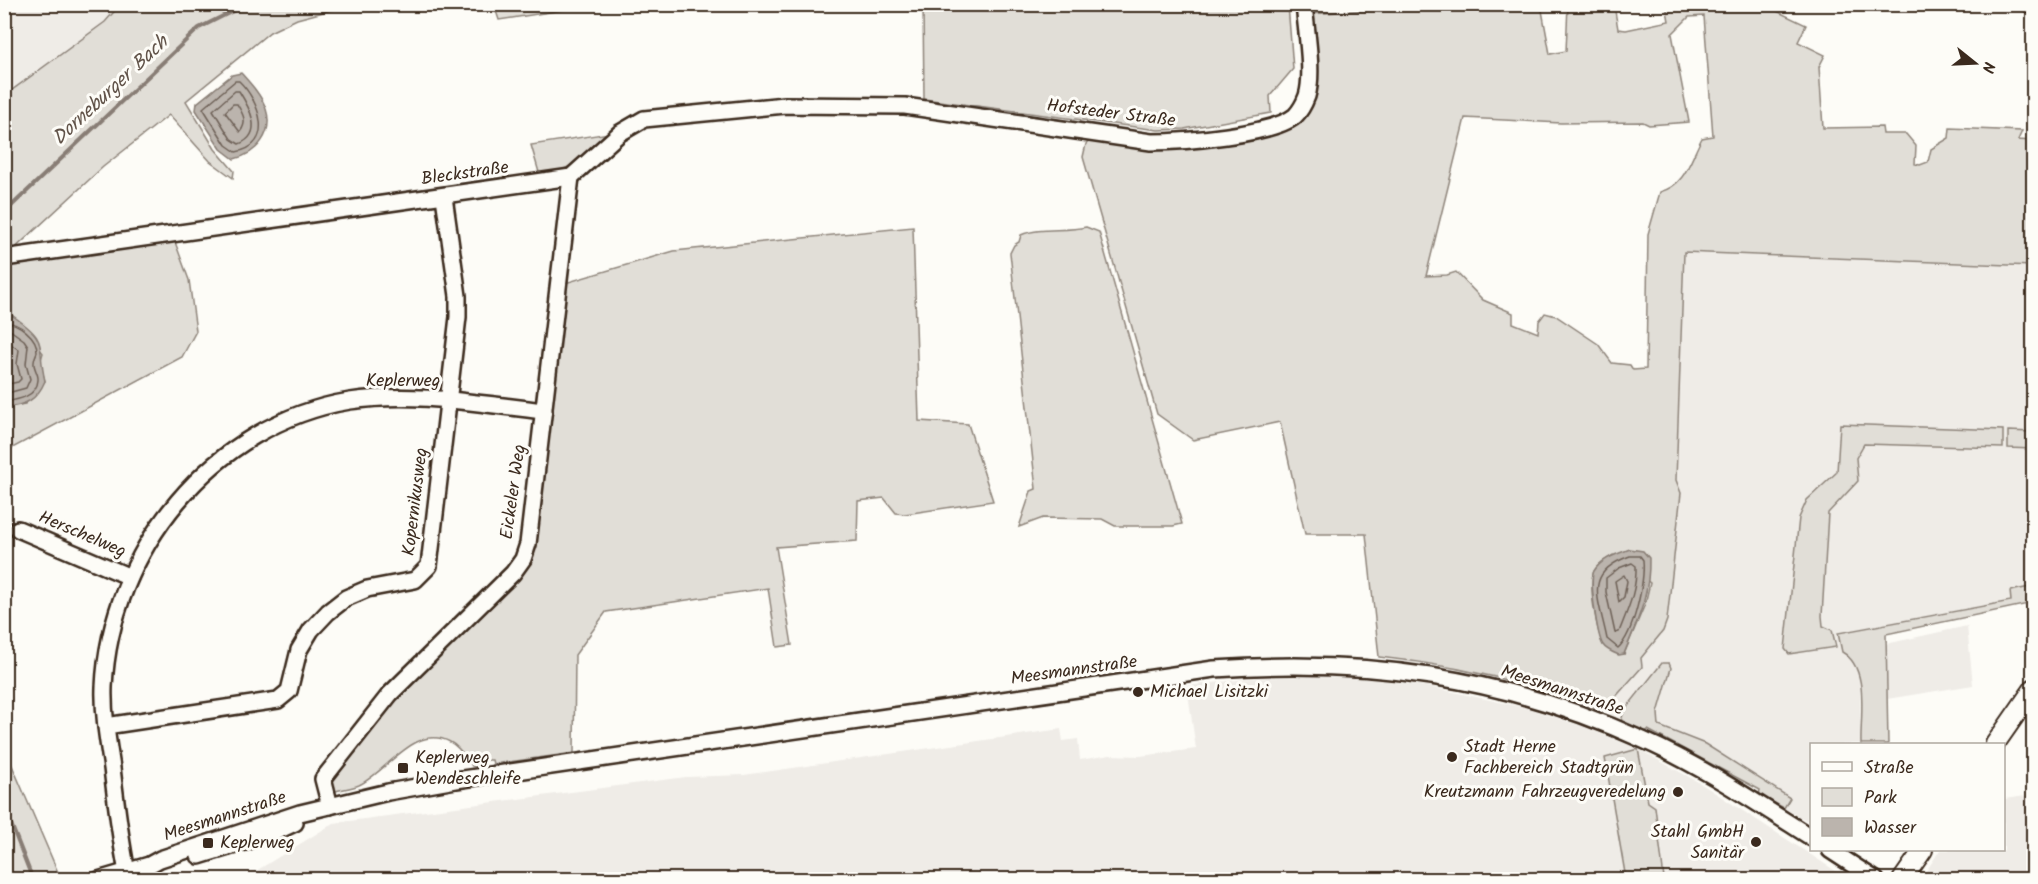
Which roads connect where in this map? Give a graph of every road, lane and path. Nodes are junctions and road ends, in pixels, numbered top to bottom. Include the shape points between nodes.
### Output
1 (1304, 4) edge
2 (571, 177) junction
3 (444, 197) junction
4 (4, 258) edge
5 (448, 400) junction
6 (544, 411) junction
7 (18, 529) dead end
8 (130, 577) junction
9 (2034, 688) edge
10 (106, 726) junction
11 (1996, 743) edge
12 (330, 806) junction
13 (1810, 837) edge
14 (1833, 851) edge
15 (1922, 851) edge
16 (127, 872) junction
17 (98, 879) edge
18 (1876, 879) edge
19 (1902, 879) edge

1 - 2 street, Hofsteder Straße via 1309,84 1303,105 1285,122 1251,131 1190,141 1151,142 912,107 792,104 644,119 620,133
2 - 3 street, Bleckstraße
2 - 6 street, Eickeler Weg
3 - 4 street, Bleckstraße
3 - 5 street, Kopernikusweg via 458,296
5 - 6 street, Keplerweg
5 - 8 street, Keplerweg via 352,400 310,410 274,425 231,451 195,480 167,513
5 - 10 street, Kopernikusweg via 429,566 415,580 367,589 328,612 299,650 289,691 278,700
6 - 12 street, Eickeler Weg via 523,559 390,694 323,779
7 - 8 street, Herschelweg
8 - 10 street, Keplerweg via 108,649
9 - 11 street
10 - 16 street, Keplerweg
12 - 13 street, Meesmannstraße via 456,780 1214,669 1303,664 1420,673 1494,688 1570,711 1684,760
12 - 16 street, Meesmannstraße
14 - 18 street
15 - 19 street
16 - 17 street, Meesmannstraße

